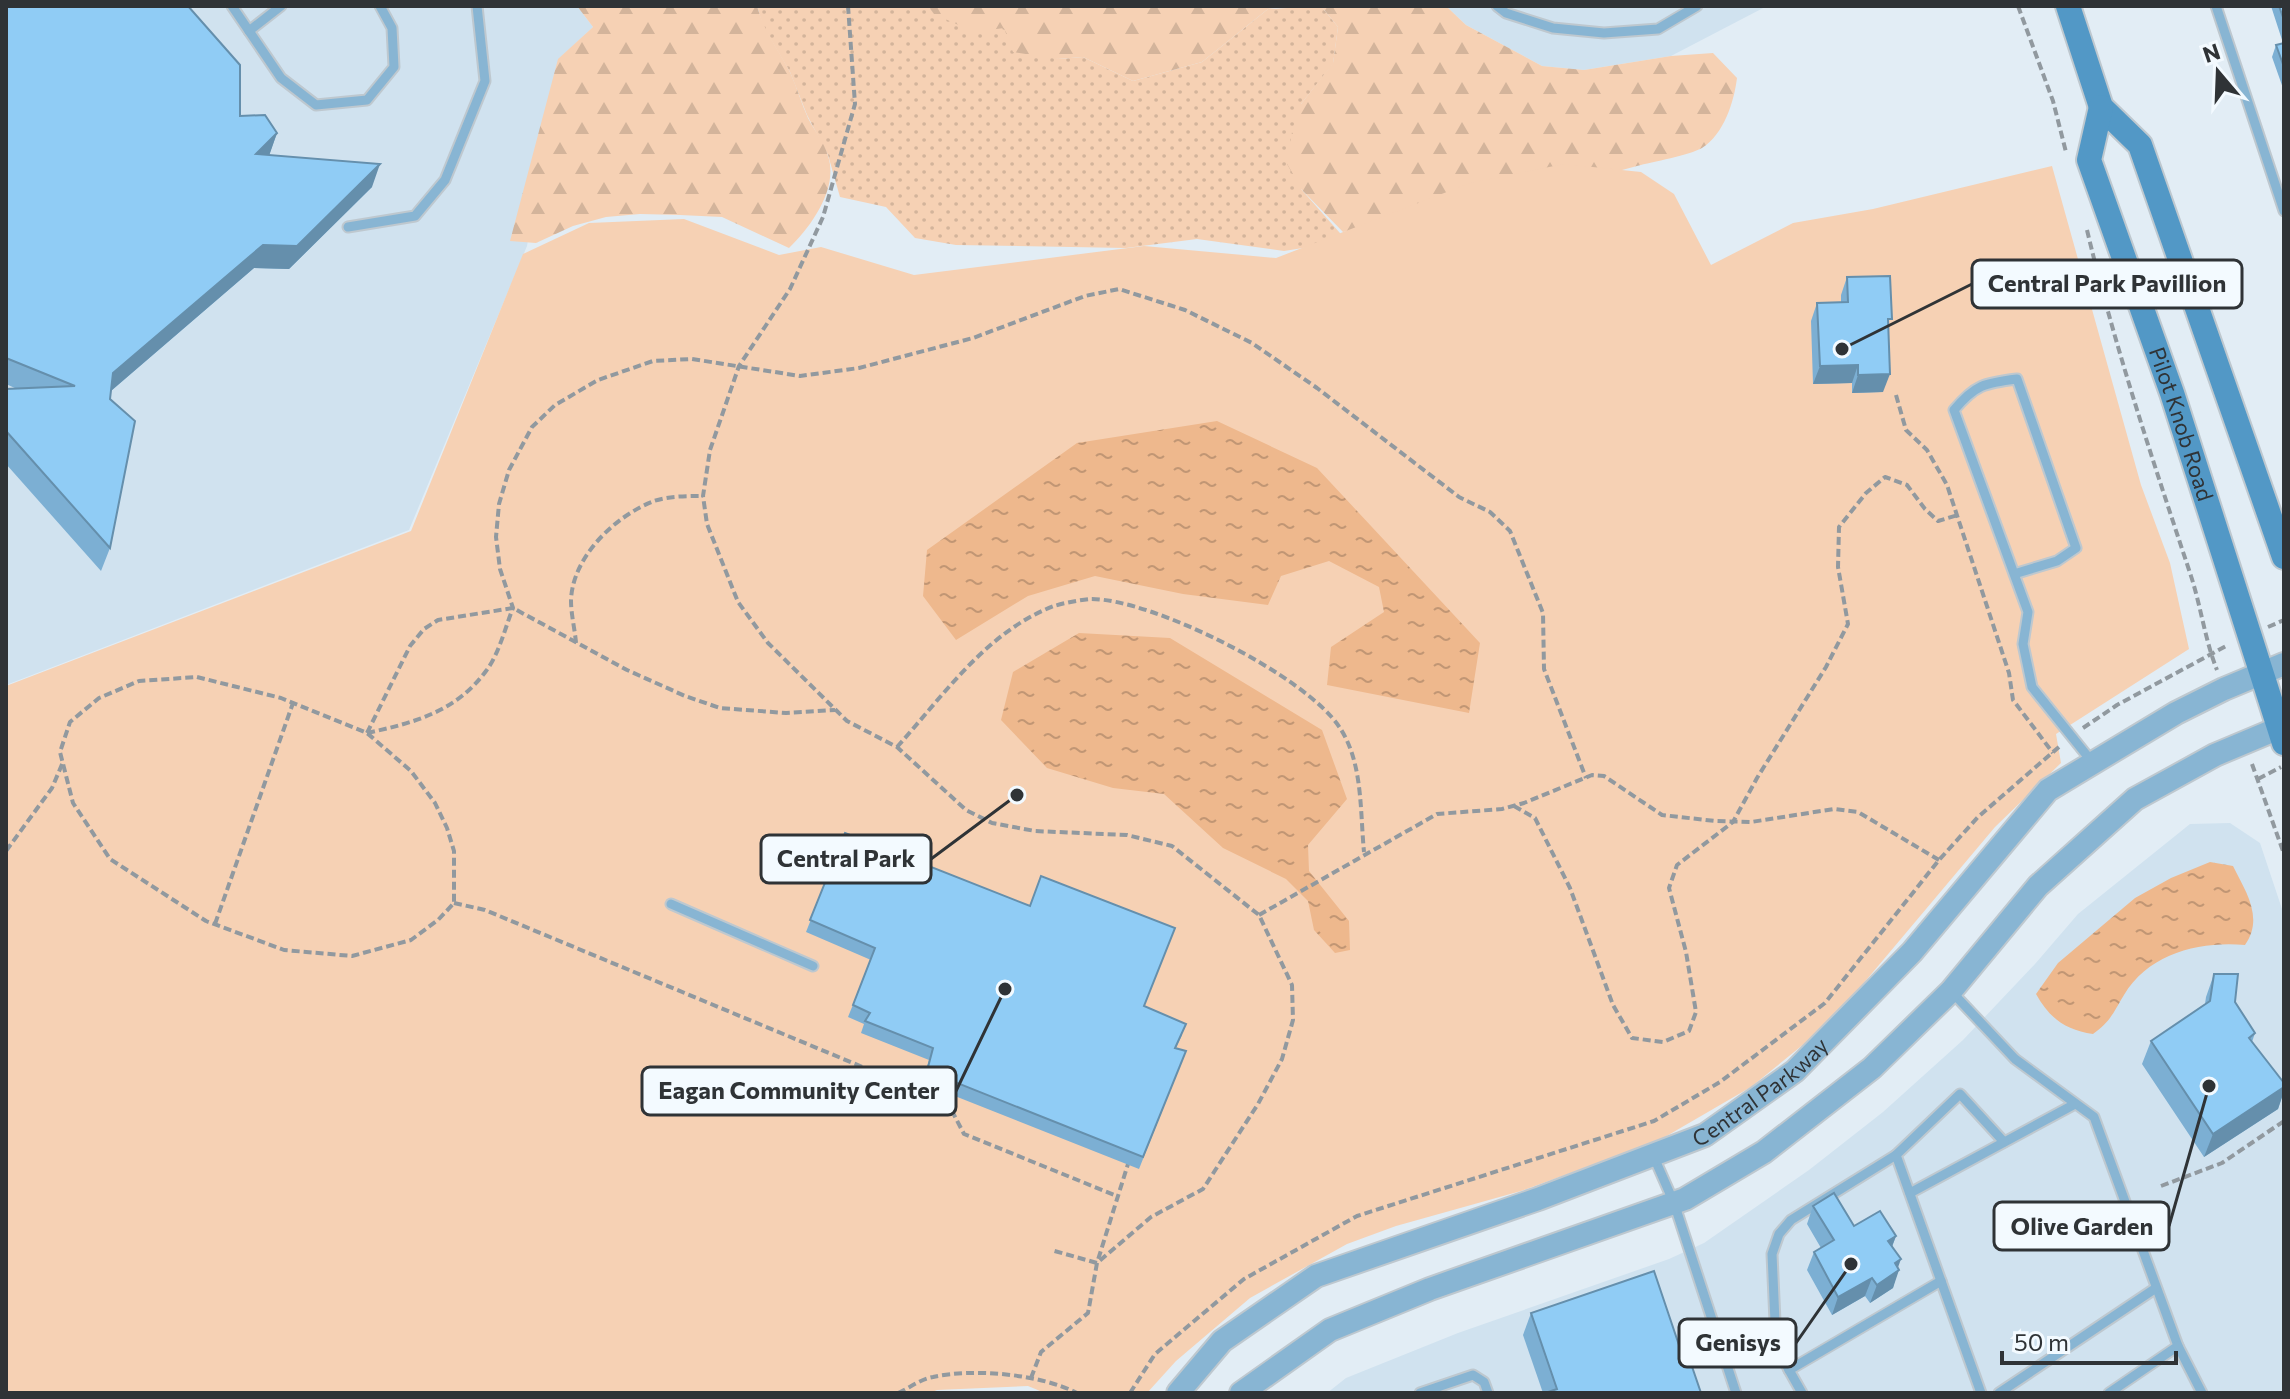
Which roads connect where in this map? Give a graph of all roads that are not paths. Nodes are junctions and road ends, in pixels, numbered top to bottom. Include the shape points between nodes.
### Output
1 (232, 6) edge
2 (281, 6) edge
3 (380, 6) edge
4 (477, 6) edge
5 (1497, 6) edge
6 (1697, 6) edge
7 (2068, 6) edge
8 (2216, 6) edge
9 (249, 31) junction
10 (2101, 107) junction
11 (2284, 211) edge
12 (348, 227) dead end
13 (2284, 557) edge
14 (2014, 574) junction
15 (2273, 669) edge
16 (2283, 733) edge
17 (2093, 763) junction
18 (671, 904) dead end
19 (813, 966) dead end
20 (1951, 991) junction
21 (2075, 1104) junction
22 (2004, 1142) junction
23 (1653, 1155) junction
24 (1896, 1155) junction
25 (1910, 1193) junction
26 (1674, 1203) junction
27 (1941, 1281) junction
28 (2156, 1288) junction
29 (2178, 1346) junction
30 (1789, 1370) junction
31 (1178, 1393) edge
32 (1241, 1393) edge
33 (1420, 1393) edge
34 (1488, 1393) edge
35 (1736, 1393) edge
36 (1802, 1393) edge
37 (1981, 1393) edge
38 (1999, 1393) edge
39 (2109, 1393) edge
40 (2202, 1393) edge

1 - 9 lane
2 - 9 lane
3 - 9 lane via 392,28 394,67 367,100 316,105 281,78
4 - 12 lane via 485,81 445,180 415,216
5 - 6 lane via 1553,28 1604,33 1658,29
7 - 10 main road
8 - 11 lane
10 - 13 main road via 2140,145
10 - 15 main road, Pilot Knob Road via 2089,160
14 - 14 lane via 2057,561 2076,548 2017,379 1971,390 1954,410
14 - 17 lane via 2028,612 2023,644 2032,687
15 - 16 main road, Pilot Knob Road
15 - 17 street, Central Parkway via 2176,713
16 - 20 street via 2215,755 2135,799 2038,886
17 - 23 street, Central Parkway via 2048,790 1912,952 1795,1071 1705,1135
18 - 19 lane
20 - 21 lane via 2015,1059
20 - 26 street via 1872,1068 1764,1152
21 - 22 lane
21 - 28 lane via 2094,1117
22 - 24 lane via 1960,1094
22 - 25 lane
23 - 26 lane
23 - 31 street, Central Parkway via 1316,1276 1222,1341
24 - 25 lane
24 - 30 lane via 1791,1220 1779,1234 1772,1254 1774,1325 1776,1344
25 - 27 lane
26 - 32 street via 1330,1330
26 - 35 lane
27 - 30 lane
27 - 37 lane
28 - 29 lane
28 - 38 lane
29 - 39 lane
29 - 40 lane
30 - 36 lane
33 - 34 lane via 1473,1375

